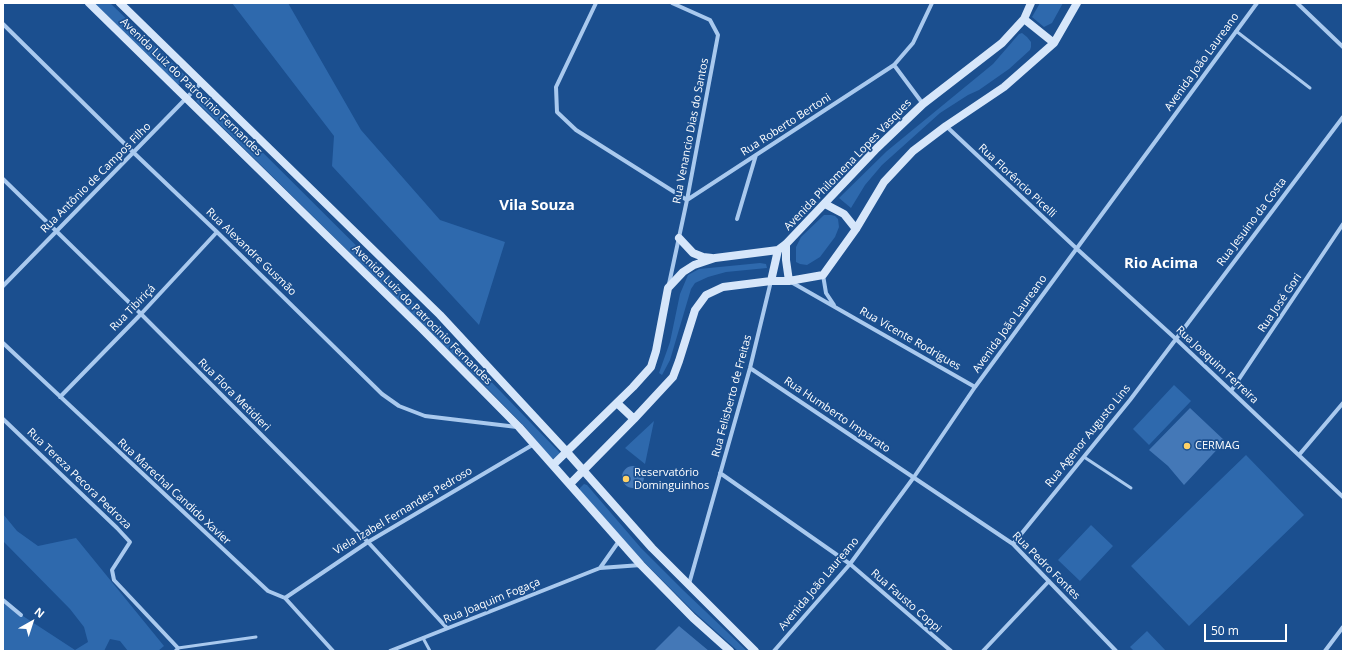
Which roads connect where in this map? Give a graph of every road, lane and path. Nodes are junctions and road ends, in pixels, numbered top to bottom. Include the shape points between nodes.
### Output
1 (89, 3) edge
2 (120, 3) edge
3 (596, 3) edge
4 (672, 3) edge
5 (932, 3) edge
6 (1031, 3) edge
7 (1077, 3) edge
8 (1257, 3) edge
9 (1298, 3) edge
10 (681, 5) edge
11 (1024, 19) junction
12 (3, 24) edge
13 (1236, 31) junction
14 (1054, 43) junction
15 (1343, 47) edge
16 (894, 65) junction
17 (202, 82) junction
18 (1310, 88) dead end
19 (186, 98) junction
20 (923, 104) junction
21 (1343, 116) edge
22 (946, 126) junction
23 (134, 152) junction
24 (756, 155) junction
25 (3, 179) edge
26 (687, 200) junction
27 (825, 204) junction
28 (737, 218) dead end
29 (1343, 224) edge
30 (856, 229) junction
31 (56, 231) junction
32 (217, 232) junction
33 (679, 238) junction
34 (786, 244) junction
35 (1076, 248) junction
36 (778, 250) junction
37 (715, 258) junction
38 (823, 274) junction
39 (771, 281) junction
40 (789, 281) junction
41 (3, 286) edge
42 (668, 288) junction
43 (836, 307) junction
44 (141, 314) junction
45 (1176, 339) junction
46 (3, 343) edge
47 (750, 368) junction
48 (975, 387) junction
49 (1231, 391) junction
50 (60, 397) junction
51 (617, 403) junction
52 (1343, 403) edge
53 (3, 419) edge
54 (634, 419) junction
55 (519, 427) junction
56 (534, 444) junction
57 (566, 451) junction
58 (1299, 455) junction
59 (1084, 457) junction
60 (552, 464) junction
61 (583, 470) junction
62 (720, 473) junction
63 (914, 477) junction
64 (570, 484) junction
65 (1131, 488) dead end
66 (1343, 497) edge
67 (619, 540) junction
68 (368, 542) junction
69 (1013, 544) junction
70 (850, 564) junction
71 (641, 565) junction
72 (600, 568) junction
73 (1049, 580) junction
74 (688, 585) junction
75 (284, 598) junction
76 (3, 600) edge
77 (21, 615) dead end
78 (1343, 627) edge
79 (447, 628) junction
80 (256, 637) dead end
81 (424, 638) junction
82 (176, 649) edge
83 (333, 651) edge
84 (390, 651) edge
85 (430, 651) edge
86 (730, 651) edge
87 (755, 651) edge
88 (774, 651) edge
89 (951, 651) edge
90 (984, 651) edge
91 (1116, 651) edge
92 (1325, 651) edge

1 - 19 main road, Avenida Luiz do Patrocinio Fernandes
2 - 17 main road, Avenida Luiz do Patrocinio Fernandes
3 - 26 street via 556,87 557,112 576,130
4 - 10 street, Rua Venancio Dias do Santos
5 - 16 street, Rua Roberto Bertoni via 913,43
6 - 11 main road, Avenida Philomena Lopes Vasques
7 - 14 main road
8 - 13 street, Avenida João Laureano
9 - 15 street
10 - 26 street, Rua Venancio Dias do Santos via 710,20 718,35
11 - 14 main road
11 - 20 main road, Avenida Philomena Lopes Vasques via 1002,43
12 - 23 street, Rua Alexandre Gusmão
13 - 18 lane
13 - 35 street, Avenida João Laureano
14 - 22 main road via 1004,87
16 - 20 street
16 - 24 street, Rua Roberto Bertoni
17 - 19 street, Rua Antônio de Campos Filho
17 - 57 main road, Avenida Luiz do Patrocinio Fernandes via 434,310
19 - 23 street, Rua Antônio de Campos Filho
19 - 55 main road, Avenida Luiz do Patrocinio Fernandes
20 - 27 main road, Avenida Philomena Lopes Vasques via 877,148
21 - 45 street, Rua Jesuino da Costa
22 - 30 main road via 913,151 884,182
22 - 35 street, Rua Florêncio Picelli
23 - 31 street, Rua Antônio de Campos Filho
23 - 32 street, Rua Alexandre Gusmão
24 - 26 street, Rua Roberto Bertoni
24 - 28 street
25 - 31 street, Rua Flora Metidieri
26 - 33 street, Rua Venancio Dias do Santos
27 - 30 main road via 844,214
27 - 34 main road, Avenida Philomena Lopes Vasques
29 - 49 street, Rua José Gori
30 - 38 main road
31 - 41 street, Rua Antônio de Campos Filho
31 - 44 street, Rua Flora Metidieri
32 - 44 street, Rua Tibiriçá
32 - 55 street, Rua Alexandre Gusmão via 382,394 399,406 425,416
33 - 37 main road, Avenida Philomena Lopes Vasques via 693,252 703,257
33 - 42 street, Rua Venancio Dias do Santos
34 - 36 main road, Avenida Philomena Lopes Vasques
34 - 40 main road
35 - 45 street, Rua Joaquim Ferreira
35 - 48 street, Avenida João Laureano
36 - 37 main road, Avenida Philomena Lopes Vasques
36 - 39 main road
37 - 42 main road, Avenida Philomena Lopes Vasques via 694,265 683,272
38 - 40 main road
38 - 43 street, Rua Vicente Rodrigues via 826,293
39 - 40 main road
39 - 47 street, Rua Felisberto de Freitas
39 - 54 main road via 723,287 706,295 695,310 673,377
40 - 43 street, Rua Vicente Rodrigues
42 - 51 main road via 651,367
43 - 48 street, Rua Vicente Rodrigues
44 - 50 street, Rua Tibiriçá
44 - 68 street, Rua Flora Metidieri
45 - 49 street, Rua Joaquim Ferreira
45 - 59 street, Rua Agenor Augusto Lins
46 - 50 street, Rua Marechal Candido Xavier
47 - 62 street, Rua Felisberto de Freitas
47 - 63 street, Rua Humberto Imparato
48 - 63 street, Avenida João Laureano
49 - 58 street, Rua Joaquim Ferreira
50 - 75 street, Rua Marechal Candido Xavier via 268,591
51 - 54 main road
51 - 57 main road
52 - 58 street
53 - 82 street, Rua Tereza Pecora Pedroza via 130,542 112,570 114,580
54 - 61 main road
55 - 56 main road, Avenida Luiz do Patrocinio Fernandes
56 - 60 main road, Avenida Luiz do Patrocinio Fernandes
56 - 68 street, Viela Izabel Fernandes Pedroso
57 - 60 main road
57 - 61 main road, Avenida Luiz do Patrocinio Fernandes
58 - 66 street, Rua Joaquim Ferreira
59 - 65 lane
59 - 69 street, Rua Agenor Augusto Lins
60 - 64 main road, Avenida Luiz do Patrocinio Fernandes
61 - 64 main road
61 - 74 main road, Avenida Luiz do Patrocinio Fernandes
62 - 70 street, Rua Fausto Coppi
62 - 74 street, Rua Felisberto de Freitas
63 - 69 street, Rua Pedro Fontes
63 - 70 street, Avenida João Laureano
64 - 67 main road, Avenida Luiz do Patrocinio Fernandes
67 - 71 main road, Avenida Luiz do Patrocinio Fernandes
67 - 72 street
68 - 75 street, Viela Izabel Fernandes Pedroso
68 - 79 street, Rua Flora Metidieri
69 - 73 street, Rua Pedro Fontes
70 - 88 street, Avenida João Laureano
70 - 89 street, Rua Fausto Coppi
71 - 72 street, Rua Joaquim Fogaça
71 - 86 main road, Avenida Luiz do Patrocinio Fernandes via 692,618
72 - 79 street, Rua Joaquim Fogaça
73 - 90 street
73 - 91 street, Rua Pedro Fontes
74 - 87 main road, Avenida Luiz do Patrocinio Fernandes
75 - 83 street, Rua Marechal Candido Xavier
76 - 77 street
78 - 92 street
79 - 81 street, Rua Joaquim Fogaça
80 - 82 lane
81 - 84 street, Rua Joaquim Fogaça
81 - 85 lane

